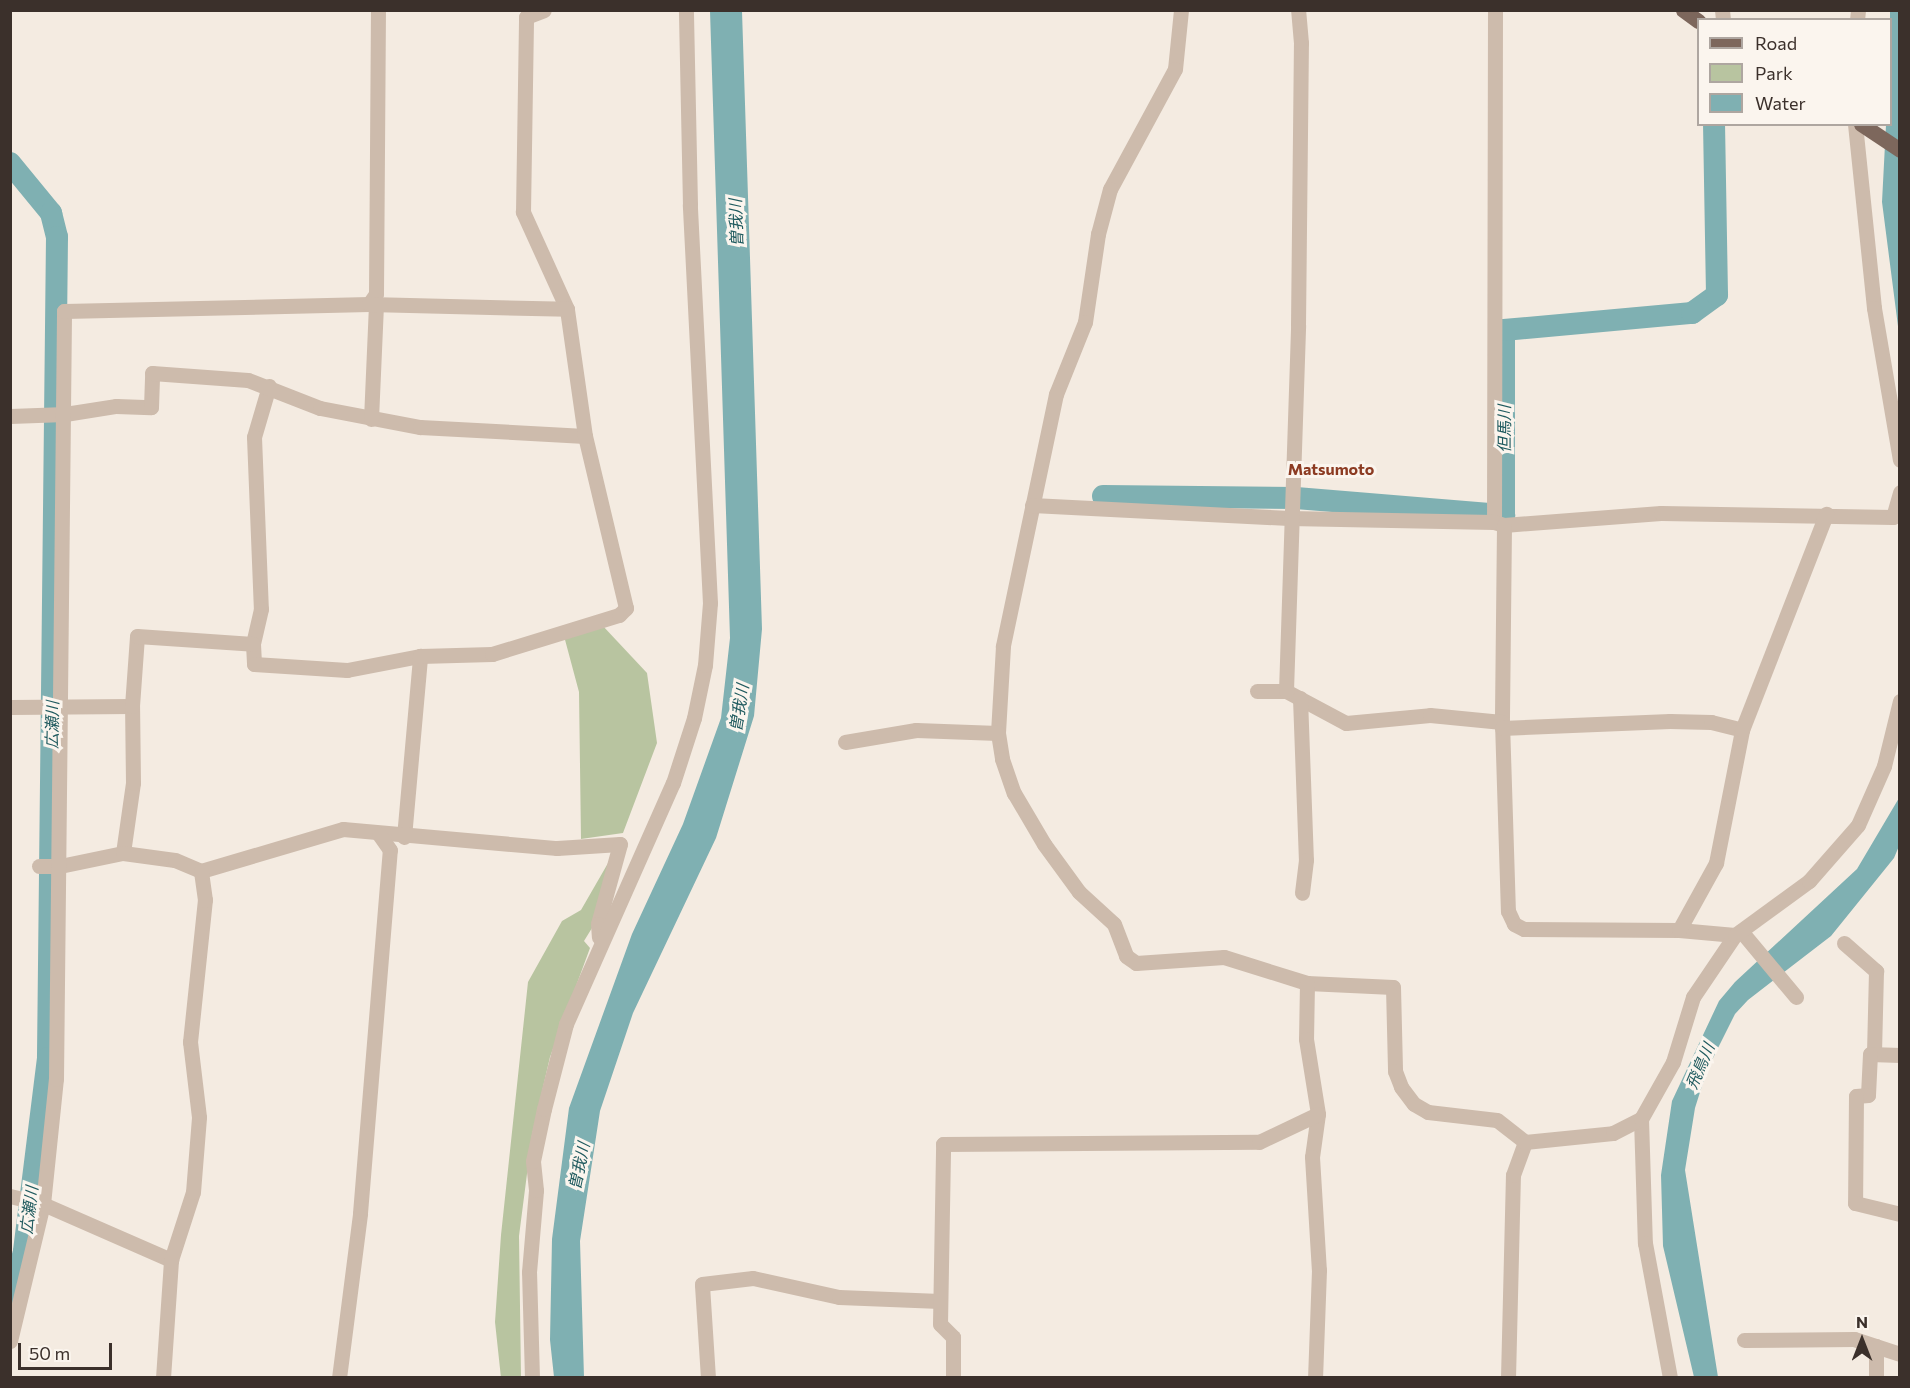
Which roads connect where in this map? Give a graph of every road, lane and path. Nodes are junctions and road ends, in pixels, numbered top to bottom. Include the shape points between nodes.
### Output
1 (378, 10) edge
2 (544, 10) edge
3 (686, 10) edge
4 (1181, 10) edge
5 (1298, 10) edge
6 (1495, 10) edge
7 (1683, 10) edge
8 (1697, 20) edge
9 (1855, 126) edge
10 (1864, 126) edge
11 (1899, 150) edge
12 (372, 304) junction
13 (567, 309) junction
14 (268, 386) junction
15 (63, 414) junction
16 (10, 416) edge
17 (371, 419) junction
18 (585, 436) junction
19 (1899, 460) edge
20 (1899, 492) edge
21 (1032, 505) junction
22 (1826, 514) junction
23 (1289, 518) junction
24 (1499, 524) junction
25 (253, 644) junction
26 (420, 656) junction
27 (1257, 691) dead end
28 (1286, 691) junction
29 (1300, 699) junction
30 (1899, 702) edge
31 (53, 706) junction
32 (132, 706) junction
33 (10, 707) edge
34 (1502, 725) junction
35 (1742, 730) junction
36 (998, 733) junction
37 (845, 742) dead end
38 (380, 834) junction
39 (404, 837) junction
40 (123, 853) junction
41 (51, 865) junction
42 (201, 871) junction
43 (1302, 893) dead end
44 (1679, 930) junction
45 (1738, 933) junction
46 (599, 943) junction
47 (1844, 943) dead end
48 (1307, 983) junction
49 (1793, 994) dead end
50 (1874, 1054) junction
51 (1899, 1055) edge
52 (1318, 1114) junction
53 (1641, 1119) junction
54 (1526, 1142) junction
55 (10, 1196) edge
56 (36, 1202) junction
57 (1899, 1214) edge
58 (171, 1260) junction
59 (940, 1301) junction
60 (1744, 1340) dead end
61 (10, 1341) edge
62 (1876, 1346) junction
63 (1899, 1354) edge
64 (163, 1377) edge
65 (339, 1377) edge
66 (532, 1377) edge
67 (708, 1377) edge
68 (953, 1377) edge
69 (1315, 1377) edge
70 (1508, 1377) edge
71 (1670, 1377) edge
72 (1876, 1377) edge

1 - 12 street via 376,294
2 - 13 street via 526,17 522,200 523,212
3 - 46 street via 690,205 710,603 705,665 694,718 673,783
4 - 21 street via 1175,69 1110,189 1098,234 1091,299 1056,394
5 - 23 street via 1301,42 1298,325
6 - 24 street
7 - 8 main road
9 - 19 street via 1874,308
10 - 11 main road
12 - 13 street
12 - 15 street via 64,311
12 - 17 street
13 - 18 street
14 - 15 street via 218,376 152,373 151,407 116,406
14 - 17 street via 320,408
14 - 25 street via 254,437 261,609
15 - 16 street
15 - 31 street
17 - 18 street via 450,431
18 - 26 street via 626,608 619,615 492,654
20 - 22 street via 1893,517
21 - 23 street
21 - 36 street via 1003,646
22 - 24 street via 1661,513
22 - 35 street
23 - 24 street
23 - 28 street
24 - 34 street
25 - 26 street via 254,664 269,666 347,670
25 - 32 street via 137,636
26 - 39 street
27 - 28 street
28 - 29 street
29 - 34 street via 1346,723 1430,715
29 - 43 street via 1306,860
30 - 45 street via 1884,766 1858,825 1809,881
31 - 32 street
31 - 33 street
31 - 41 street
32 - 40 street via 133,783
34 - 35 street via 1670,721 1711,722
34 - 44 street via 1508,911 1514,924 1524,929
35 - 44 street via 1716,863
36 - 37 street via 916,730
36 - 48 street via 1014,793 1079,892 1114,924 1126,956 1136,963 1224,957
38 - 39 street
38 - 42 street via 343,830
38 - 65 street via 390,849 360,1213
39 - 46 street via 557,848 620,844 598,924
40 - 41 street
40 - 42 street via 175,860
41 - 56 street via 56,1079
42 - 58 street via 205,900 190,1042 199,1117 193,1192
44 - 45 street
45 - 49 street
45 - 53 street via 1693,997 1673,1062
46 - 66 street via 566,1024 533,1161 536,1190 529,1272
47 - 50 street via 1876,970
48 - 52 street via 1306,1039
48 - 54 street via 1393,987 1395,1071 1414,1104 1428,1112 1497,1120
50 - 51 street
50 - 57 street via 1870,1054 1868,1095 1856,1096 1855,1203
52 - 59 street via 1259,1142 943,1144
52 - 69 street via 1312,1157 1320,1270
53 - 54 street via 1612,1133 1579,1138 1538,1137
53 - 71 street via 1645,1243
54 - 70 street via 1513,1175
55 - 56 street
56 - 58 street
56 - 61 street
58 - 64 street
59 - 67 street via 839,1297 753,1278 702,1284
59 - 68 street via 940,1324 953,1337
60 - 62 street via 1854,1339
62 - 63 street
62 - 72 street

